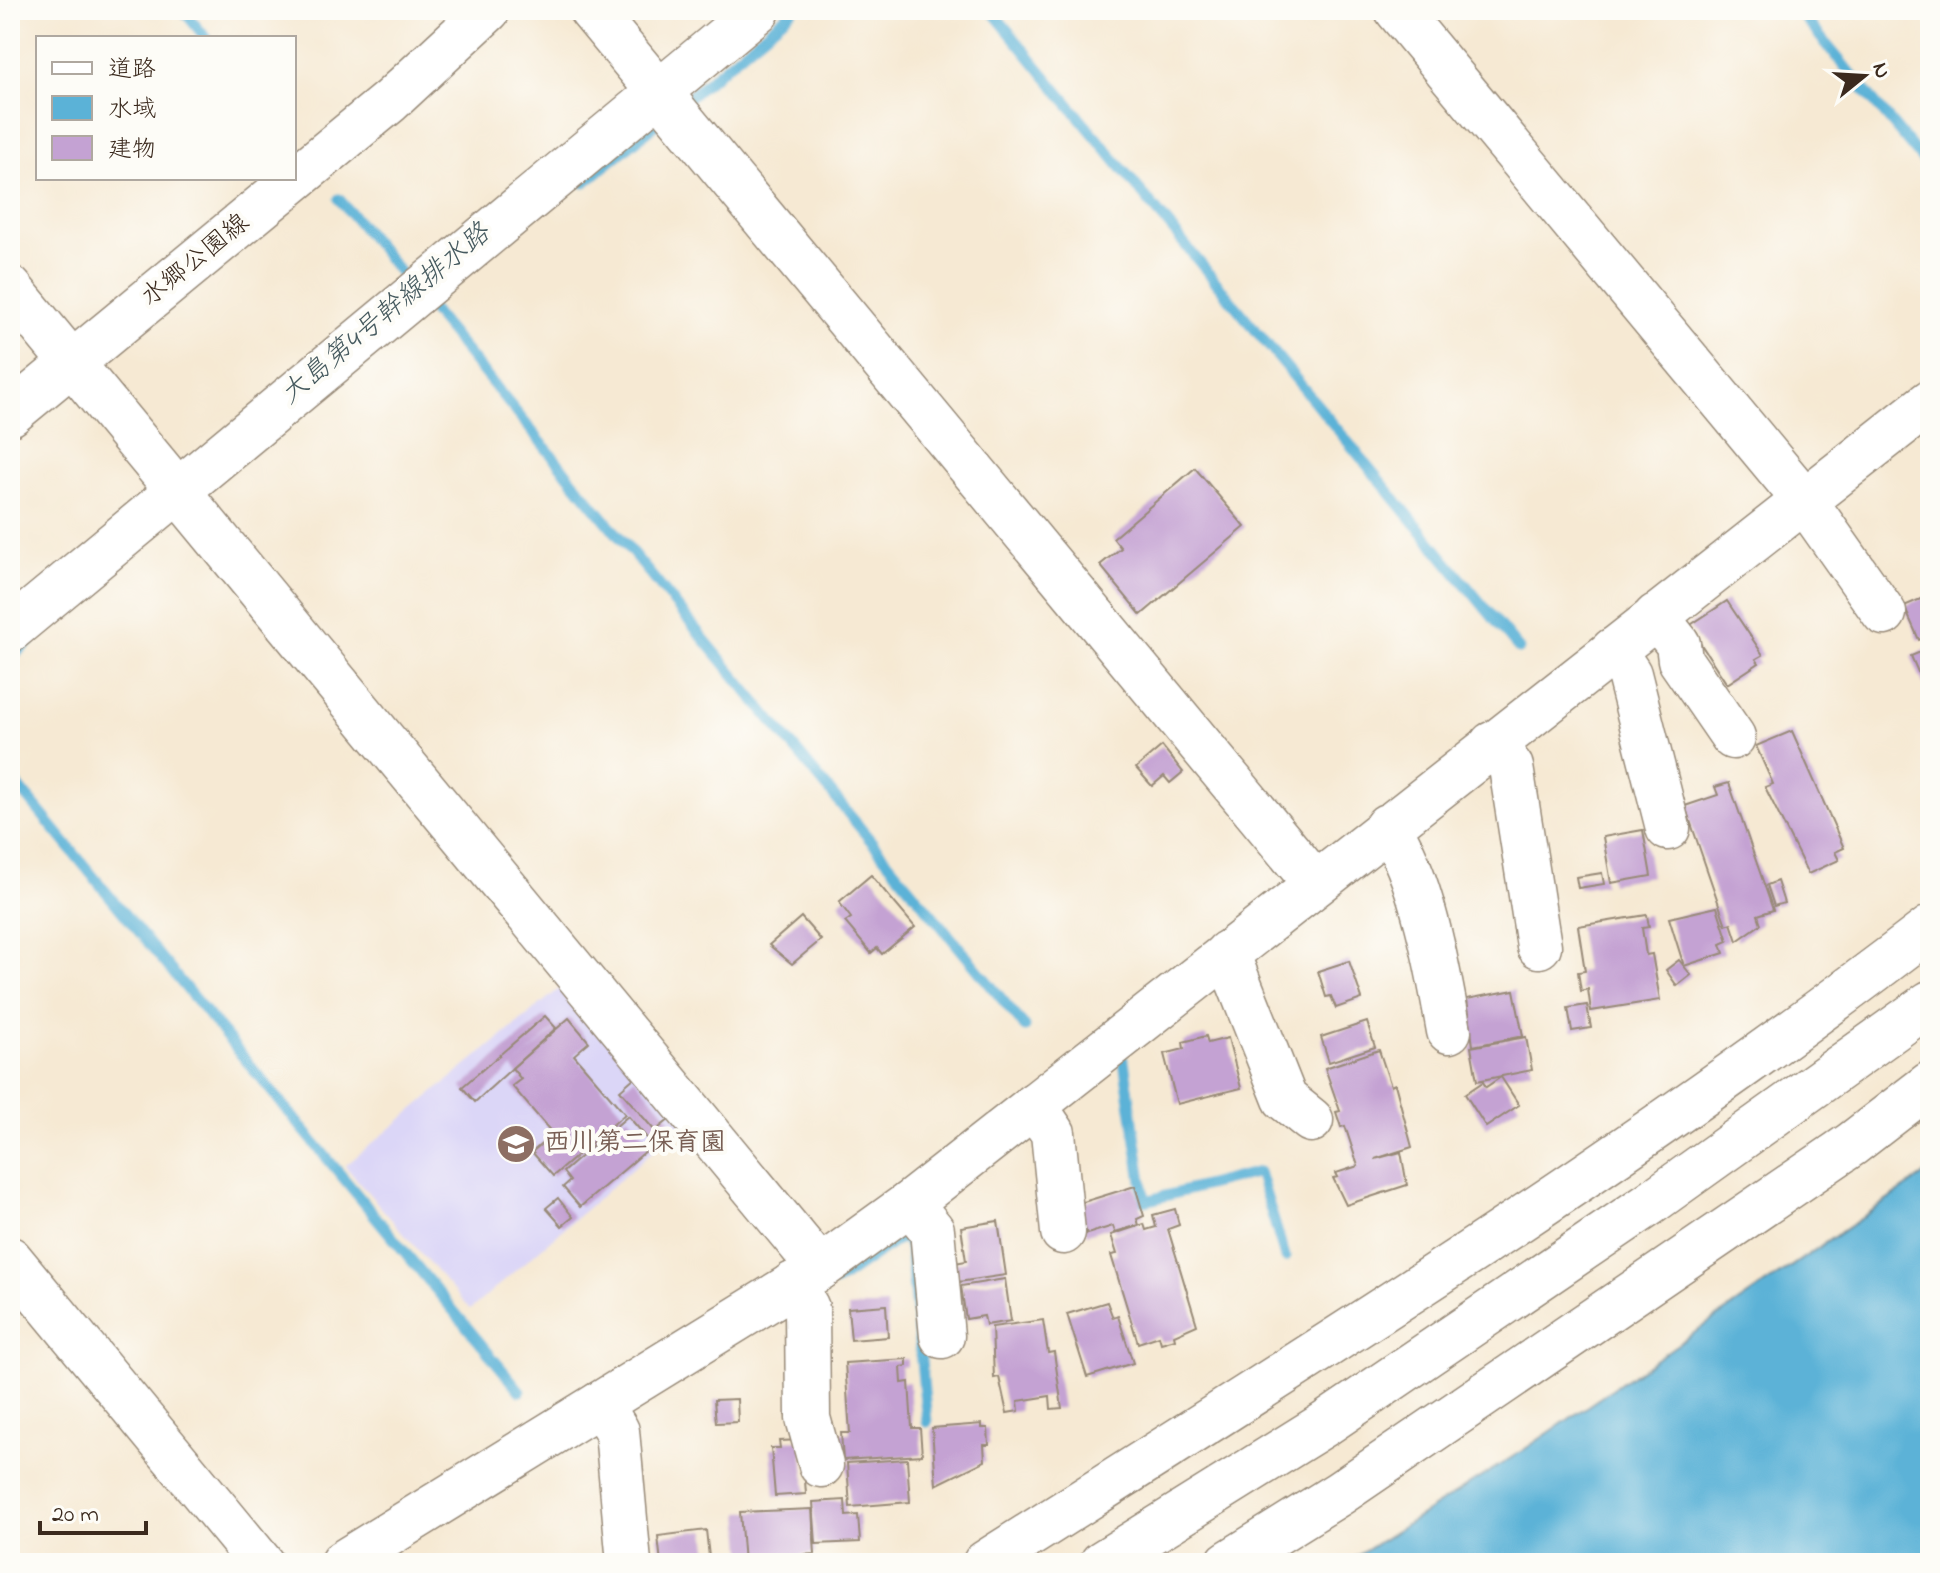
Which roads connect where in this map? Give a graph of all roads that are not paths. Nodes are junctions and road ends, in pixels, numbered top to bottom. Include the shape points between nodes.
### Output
1 (488, 10) edge
2 (591, 10) edge
3 (758, 10) edge
4 (1397, 10) edge
5 (670, 106) junction
6 (296, 178) edge
7 (294, 180) edge
8 (10, 288) edge
9 (72, 363) junction
10 (1930, 402) edge
11 (10, 414) edge
12 (1805, 501) junction
13 (186, 502) junction
14 (1884, 613) dead end
15 (1656, 616) junction
16 (10, 630) edge
17 (1613, 650) junction
18 (1733, 737) dead end
19 (1492, 744) junction
20 (1387, 826) junction
21 (1668, 828) dead end
22 (1315, 883) junction
23 (1930, 928) edge
24 (1539, 946) dead end
25 (1227, 953) junction
26 (1930, 1003) edge
27 (1449, 1031) dead end
28 (1930, 1084) edge
29 (1034, 1105) junction
30 (1311, 1120) dead end
31 (910, 1203) junction
32 (1063, 1232) dead end
33 (10, 1259) edge
34 (807, 1276) junction
35 (942, 1336) dead end
36 (600, 1404) junction
37 (821, 1465) dead end
38 (396, 1548) edge
39 (261, 1563) edge
40 (342, 1563) edge
41 (629, 1563) edge
42 (985, 1563) edge
43 (1102, 1563) edge
44 (1228, 1563) edge

1 - 6 street, 水郷公園線
2 - 5 street
3 - 5 street
4 - 12 street
5 - 13 street
5 - 22 street
7 - 9 street, 水郷公園線
8 - 9 street
9 - 11 street, 水郷公園線
9 - 13 street
10 - 12 street
12 - 14 street
12 - 15 street
13 - 16 street
13 - 34 street
15 - 17 street
15 - 18 street
17 - 19 street
17 - 21 street via 1629,674
19 - 20 street
19 - 24 street via 1511,767
20 - 22 street
20 - 27 street via 1404,848
22 - 25 street
23 - 42 street via 1582,1177
25 - 29 street
25 - 30 street via 1285,1099
26 - 43 street via 1649,1204 1351,1406
28 - 44 street via 1852,1144
29 - 31 street
29 - 32 street via 1053,1133
31 - 34 street
31 - 35 street via 932,1230
33 - 39 street
34 - 36 street
34 - 37 street via 808,1418
36 - 38 street
36 - 41 street via 617,1431
38 - 40 street

